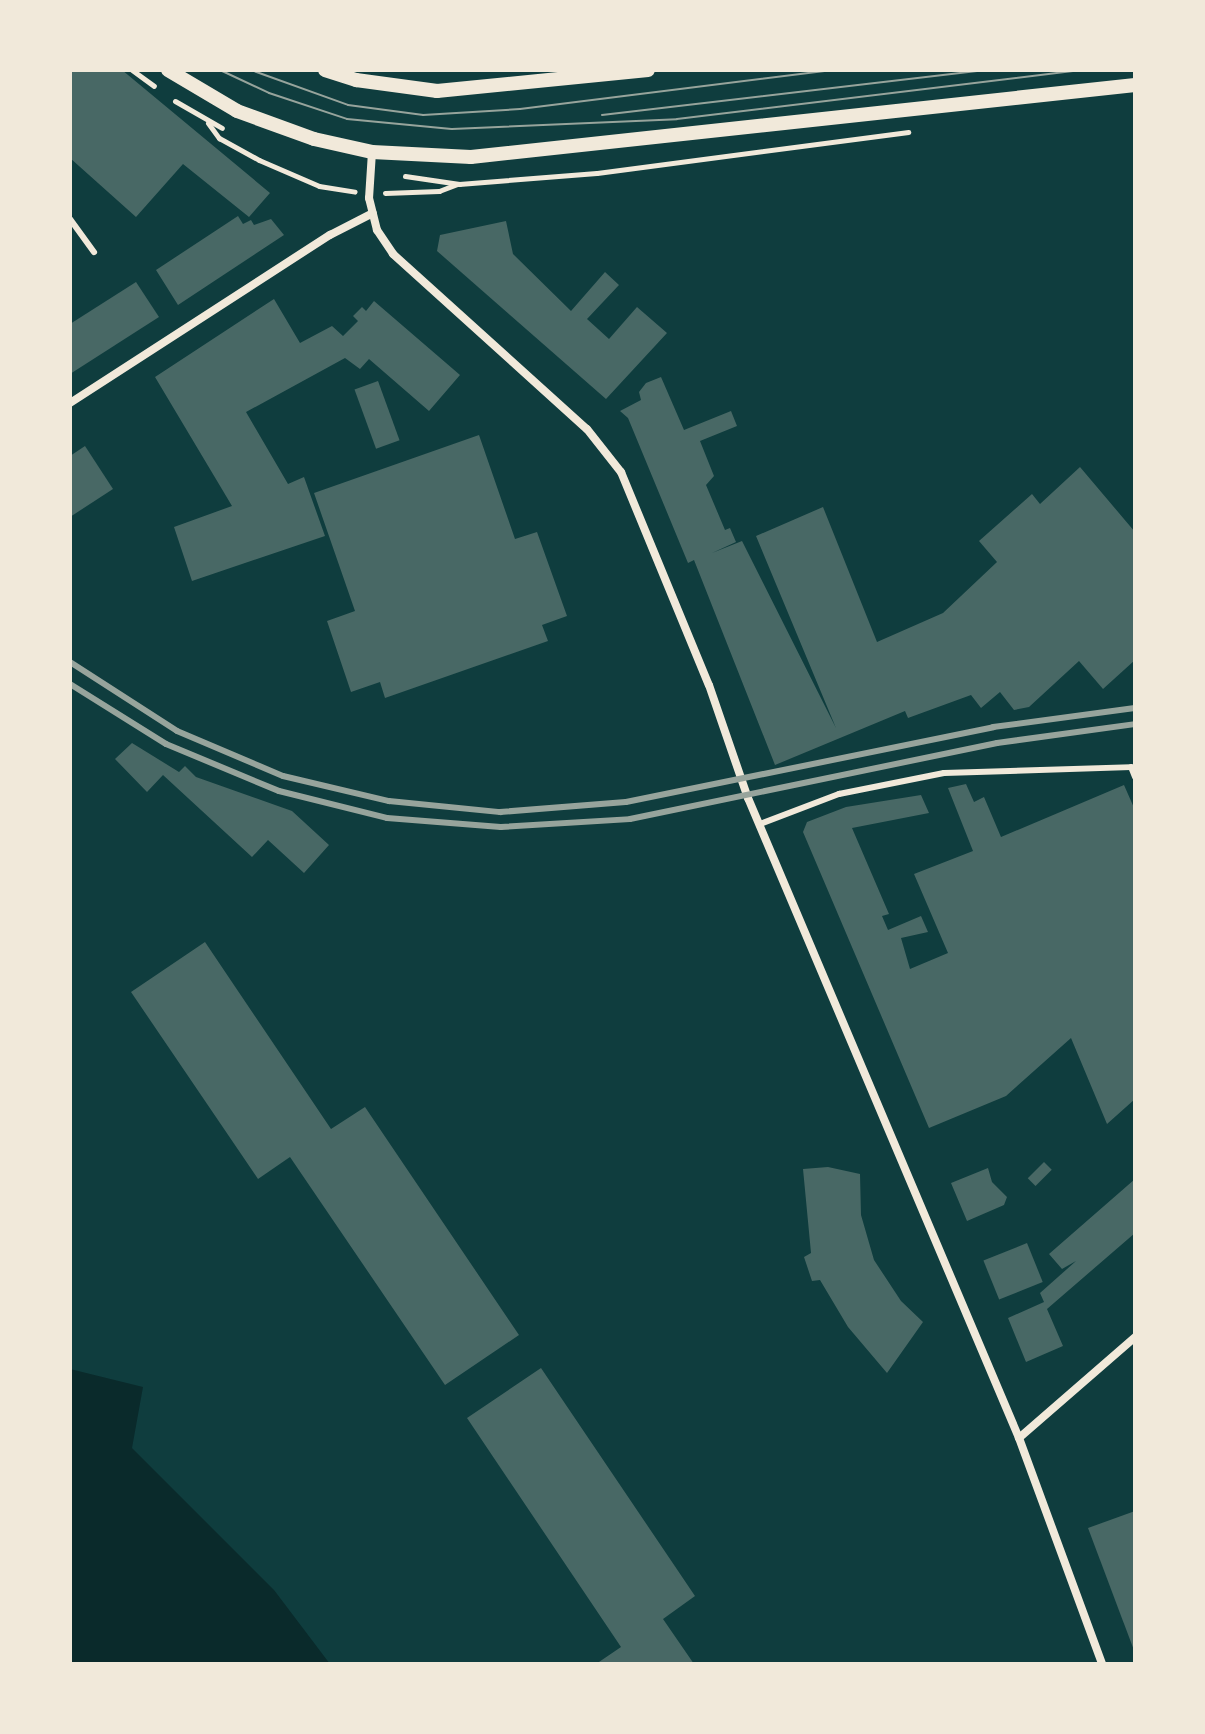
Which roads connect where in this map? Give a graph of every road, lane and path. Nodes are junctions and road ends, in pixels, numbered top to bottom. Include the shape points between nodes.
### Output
1 (168, 70) edge
2 (325, 70) edge
3 (648, 70) edge
4 (1135, 85) edge
5 (171, 98) dead end
6 (911, 132) dead end
7 (372, 152) junction
8 (371, 171) junction
9 (459, 184) junction
10 (369, 193) junction
11 (373, 213) junction
12 (70, 219) edge
13 (94, 252) dead end
14 (70, 403) edge
15 (1135, 777) edge
16 (760, 824) junction
17 (1135, 1337) edge
18 (1019, 1438) junction
19 (1102, 1664) edge

1 - 7 street via 237,111 314,139
2 - 3 street via 356,80 448,91
4 - 7 street via 471,157
5 - 10 path via 205,119 219,138 259,160 319,186
6 - 9 path via 597,173
7 - 8 street
8 - 9 path
8 - 10 street
9 - 10 path via 439,191
10 - 11 street
11 - 14 street via 330,235
11 - 16 street via 393,254 606,448 621,472 709,685
12 - 13 lane
15 - 16 lane via 1131,767 944,773 839,794
16 - 18 street
17 - 18 street
18 - 19 street

